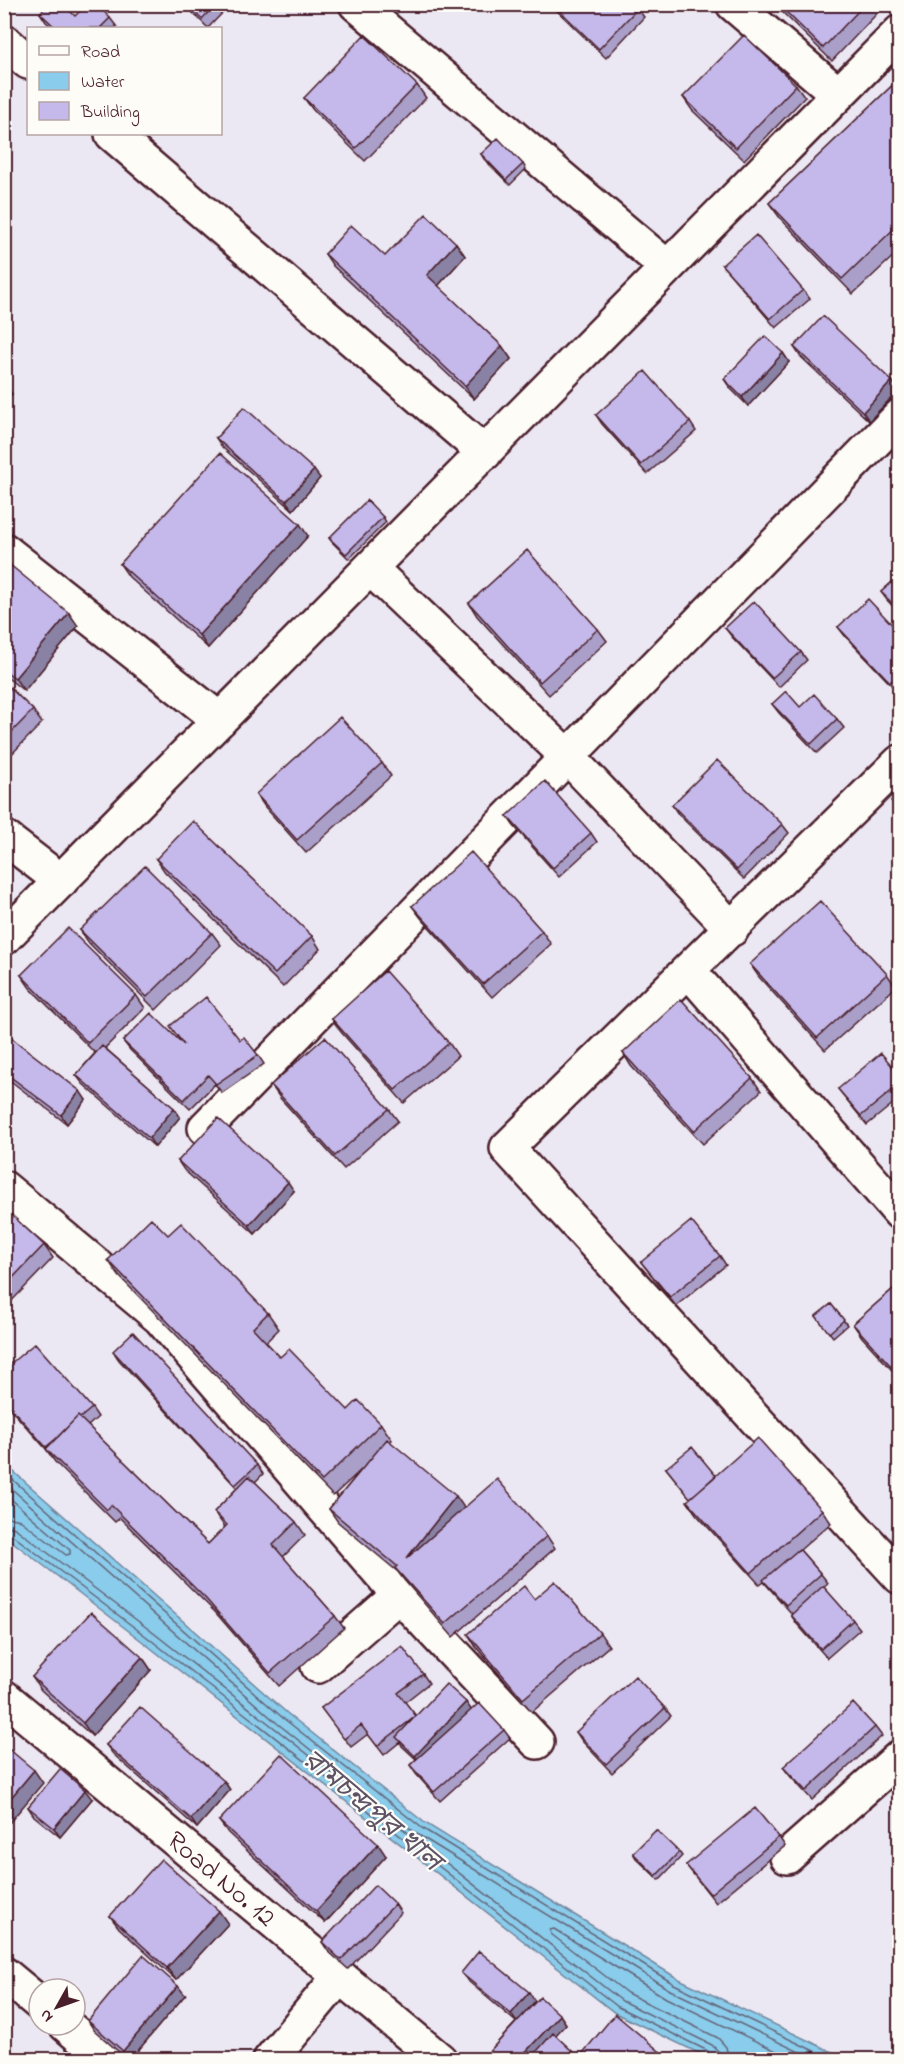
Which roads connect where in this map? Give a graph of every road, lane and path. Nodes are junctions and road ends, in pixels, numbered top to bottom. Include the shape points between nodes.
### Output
1 (356, 4) edge
2 (733, 4) edge
3 (900, 32) edge
4 (4, 41) edge
5 (27, 61) edge
6 (838, 94) junction
7 (113, 135) edge
8 (667, 267) junction
9 (900, 416) edge
10 (484, 453) junction
11 (4, 550) edge
12 (370, 568) junction
13 (220, 720) junction
14 (568, 757) junction
15 (900, 762) edge
16 (4, 837) edge
17 (61, 881) junction
18 (732, 929) junction
19 (4, 938) edge
20 (689, 971) junction
21 (206, 1128) edge
22 (4, 1188) edge
23 (900, 1213) edge
24 (900, 1577) edge
25 (399, 1595) junction
26 (318, 1666) dead end
27 (4, 1697) edge
28 (537, 1742) dead end
29 (900, 1757) edge
30 (787, 1857) dead end
31 (4, 1974) edge
32 (340, 1976) junction
33 (27, 1992) edge
34 (80, 2037) edge
35 (107, 2060) edge
36 (270, 2060) edge
37 (440, 2060) edge

1 - 8 street
2 - 6 street
3 - 6 street
4 - 5 street
6 - 8 street
7 - 10 street
8 - 10 street
9 - 14 street
10 - 12 street
11 - 13 street
12 - 13 street
12 - 14 street
13 - 17 street
14 - 18 street
14 - 21 street
15 - 18 street
16 - 17 street
17 - 19 street
18 - 20 street
20 - 23 street
20 - 24 street via 507,1148
22 - 25 street via 160,1318
25 - 26 street
25 - 28 street
27 - 32 street, Road No. 12
29 - 30 street
31 - 33 street
32 - 36 street
32 - 37 street, Road No. 12
34 - 35 street

